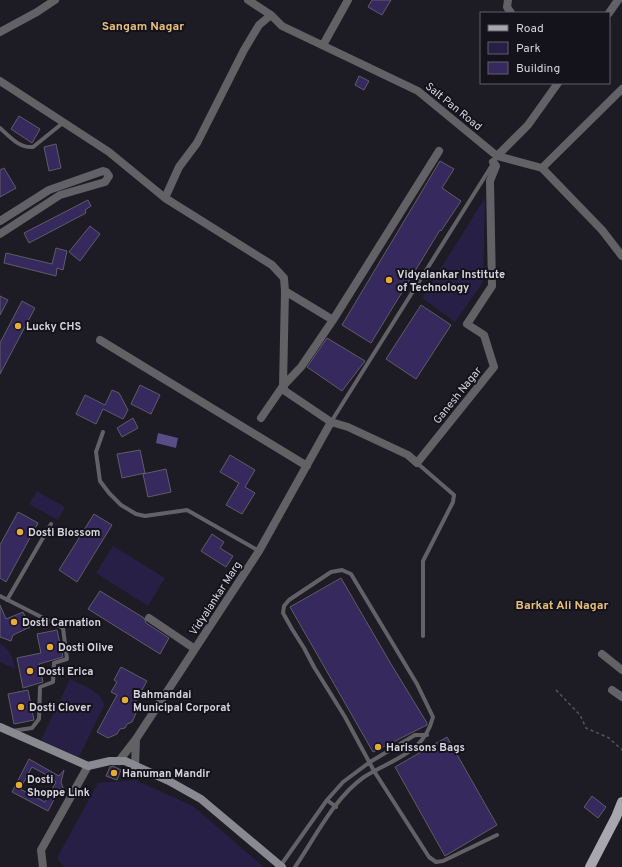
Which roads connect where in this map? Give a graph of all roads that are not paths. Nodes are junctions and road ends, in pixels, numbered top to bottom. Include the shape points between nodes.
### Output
1 (55, 0) edge
2 (248, 0) edge
3 (348, 0) edge
4 (508, 0) edge
5 (618, 0) edge
6 (510, 12) edge
7 (610, 12) edge
8 (271, 15) junction
9 (0, 32) edge
10 (323, 45) junction
11 (0, 81) edge
12 (557, 84) edge
13 (622, 89) edge
14 (64, 122) junction
15 (0, 128) edge
16 (439, 151) dead end
17 (495, 159) junction
18 (542, 168) junction
19 (165, 198) junction
20 (0, 221) edge
21 (0, 234) edge
22 (622, 256) edge
23 (285, 291) junction
24 (334, 320) junction
25 (100, 340) dead end
26 (282, 386) junction
27 (261, 418) dead end
28 (331, 422) junction
29 (103, 432) dead end
30 (418, 463) junction
31 (307, 466) junction
32 (51, 524) dead end
33 (259, 551) junction
34 (0, 596) edge
35 (7, 600) junction
36 (149, 618) dead end
37 (423, 636) dead end
38 (195, 649) junction
39 (602, 654) dead end
40 (622, 670) edge
41 (612, 690) dead end
42 (622, 697) edge
43 (0, 727) edge
44 (9, 731) junction
45 (427, 735) junction
46 (136, 739) junction
47 (119, 761) junction
48 (370, 762) junction
49 (88, 766) junction
50 (135, 766) junction
51 (374, 771) junction
52 (327, 800) junction
53 (622, 802) edge
54 (336, 807) junction
55 (619, 816) edge
56 (497, 835) dead end
57 (282, 866) edge
58 (42, 867) edge
59 (295, 867) edge
60 (590, 867) edge

1 - 9 street
2 - 8 street, Salt Pan Road
3 - 10 street
4 - 6 street via 507,7
5 - 7 street
8 - 10 street, Salt Pan Road via 282,26
8 - 19 street via 259,25 244,50 197,143 179,167
10 - 17 street, Salt Pan Road via 418,91
11 - 14 street
12 - 17 street via 528,125
13 - 18 street
14 - 15 lane via 33,147 21,146
14 - 19 street via 109,152
16 - 24 street
17 - 18 street, Salt Pan Road
17 - 28 lane
17 - 30 street, Ganesh Nagar via 496,166 490,181 492,286 467,324 484,335 494,367
18 - 22 street via 602,230
19 - 23 street via 272,265 284,278
20 - 21 street via 49,190 103,171 109,176 105,182 60,195
23 - 24 street
23 - 26 street
24 - 26 street via 301,367
25 - 31 street
26 - 27 street
26 - 28 street via 288,394
28 - 30 street via 348,427 401,452
28 - 31 street, Vidyalankar Marg
29 - 33 lane via 96,452 100,481 121,505 145,516 187,510
30 - 37 lane via 454,495 453,502 423,561
31 - 33 street, Vidyalankar Marg
32 - 35 lane
33 - 38 street, Vidyalankar Marg
34 - 35 lane
35 - 44 lane via 63,628 67,658 54,663 52,682 40,687 39,719 32,728
36 - 38 street
38 - 46 street, Vidyalankar Marg
39 - 40 street
41 - 42 street
43 - 44 main road
44 - 49 main road
45 - 48 lane via 415,735
45 - 48 lane via 433,717 417,684 351,574 342,570 331,572 289,600 284,606 284,613 314,667 346,716
45 - 51 lane via 412,751
46 - 47 street, Vidyalankar Marg
46 - 50 street
47 - 49 main road
47 - 50 main road
48 - 51 lane
48 - 52 lane via 343,782
49 - 58 street via 41,850
50 - 57 main road via 169,780 201,799
51 - 54 lane via 353,787
51 - 56 lane via 430,857 436,862 443,862
52 - 54 lane
52 - 57 lane
53 - 55 main road
54 - 59 lane
55 - 60 main road

